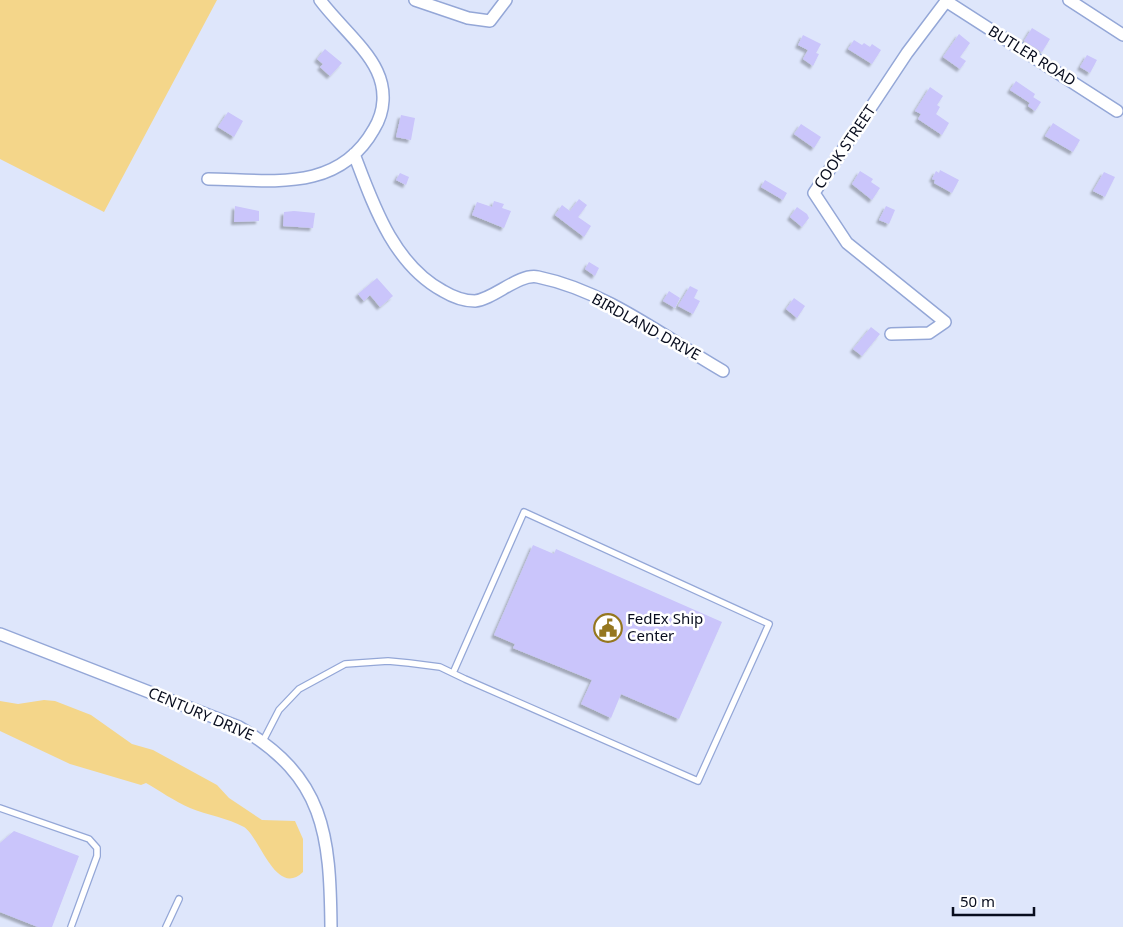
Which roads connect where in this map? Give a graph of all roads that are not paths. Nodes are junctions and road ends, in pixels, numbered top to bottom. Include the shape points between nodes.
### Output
1 (320, 0) edge
2 (415, 0) edge
3 (506, 0) edge
4 (1068, 0) edge
5 (946, 1) edge
6 (1123, 36) edge
7 (1117, 111) dead end
8 (354, 154) junction
9 (208, 179) dead end
10 (891, 334) dead end
11 (723, 371) dead end
12 (0, 634) edge
13 (453, 673) junction
14 (263, 741) junction
15 (0, 808) edge
16 (179, 899) dead end
17 (71, 927) edge
18 (166, 927) edge
19 (331, 927) edge

1 - 8 street via 370,59 381,80 382,115 367,141
2 - 3 street via 482,20 490,20
4 - 6 street
5 - 7 street, BUTLER ROAD
5 - 10 street, COOK STREET via 907,53 814,193 847,243 945,322 929,334
8 - 9 street via 338,168 317,177
8 - 11 street, BIRDLAND DRIVE via 392,240 409,264 432,286 454,297 477,301 530,277 548,280 599,298
12 - 14 street, CENTURY DRIVE via 239,727
13 - 13 lane via 698,781 769,624 524,512
13 - 14 lane via 440,667 388,661 346,664 300,690 279,710
14 - 19 street, CENTURY DRIVE via 300,780 317,806 326,839
15 - 17 lane via 89,839 97,848 97,856
16 - 18 lane

